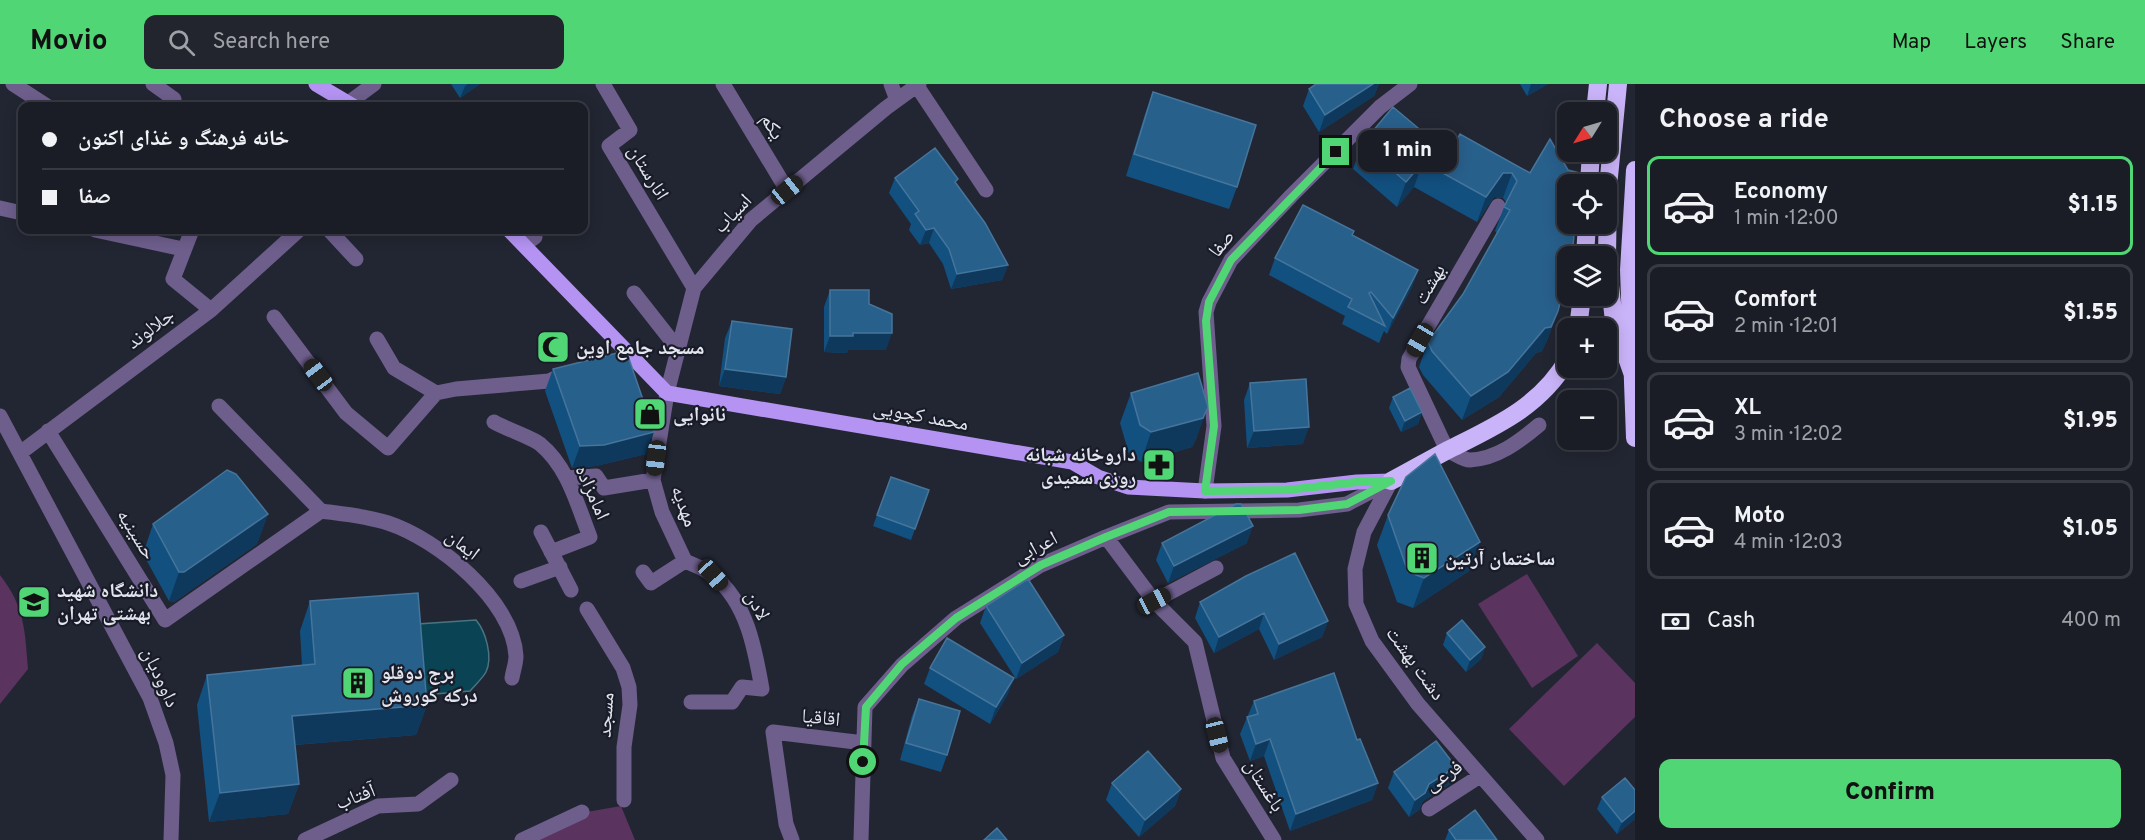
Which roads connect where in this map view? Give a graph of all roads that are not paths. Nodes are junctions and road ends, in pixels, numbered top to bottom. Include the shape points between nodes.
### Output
1 (13, 84) edge
2 (153, 84) edge
3 (316, 84) edge
4 (374, 84) edge
5 (603, 84) edge
6 (723, 84) edge
7 (891, 84) edge
8 (1410, 84) edge
9 (1598, 84) edge
10 (1618, 84) edge
11 (918, 85) edge
12 (174, 99) dead end
13 (897, 100) junction
14 (41, 102) edge
15 (345, 102) edge
16 (353, 102) edge
17 (1596, 102) edge
18 (1635, 170) edge
19 (787, 190) junction
20 (987, 190) dead end
21 (1498, 206) dead end
22 (0, 208) edge
23 (18, 212) edge
24 (115, 234) edge
25 (190, 234) edge
26 (295, 234) edge
27 (333, 234) edge
28 (517, 234) edge
29 (183, 249) junction
30 (356, 259) dead end
31 (694, 288) junction
32 (634, 293) dead end
33 (211, 309) junction
34 (274, 317) dead end
35 (377, 339) dead end
36 (678, 349) junction
37 (630, 356) junction
38 (611, 359) edge
39 (581, 367) edge
40 (1633, 375) junction
41 (1557, 378) edge
42 (436, 393) junction
43 (667, 393) junction
44 (219, 406) dead end
45 (0, 416) edge
46 (494, 422) dead end
47 (1539, 425) dead end
48 (48, 431) junction
49 (1635, 438) edge
50 (1448, 450) junction
51 (20, 453) junction
52 (567, 478) junction
53 (653, 480) junction
54 (1391, 481) junction
55 (1205, 491) junction
56 (321, 511) junction
57 (541, 532) dead end
58 (1106, 537) junction
59 (551, 552) junction
60 (685, 561) junction
61 (560, 567) junction
62 (1216, 568) dead end
63 (643, 572) dead end
64 (521, 581) dead end
65 (571, 590) dead end
66 (1154, 601) junction
67 (587, 609) dead end
68 (512, 678) dead end
69 (691, 702) dead end
70 (864, 742) junction
71 (1480, 776) junction
72 (451, 780) dead end
73 (624, 800) dead end
74 (1429, 809) dead end
75 (582, 812) dead end
76 (171, 840) edge
77 (305, 840) edge
78 (522, 840) edge
79 (792, 840) edge
80 (861, 840) edge
81 (1274, 840) edge
82 (1537, 840) edge

1 - 14 street
2 - 12 street
3 - 15 main road
4 - 16 street
5 - 31 street, انارستان via 630,130 609,146
6 - 19 street, یکم
7 - 13 street
8 - 55 street, صفا via 1380,107 1291,196 1231,260 1221,276 1206,312 1214,426
9 - 17 highway
10 - 40 highway via 1608,188 1607,259 1614,321
11 - 13 street, اسیاب
11 - 20 street
13 - 19 street, اسیاب
18 - 40 highway via 1629,270
19 - 31 street, اسیاب via 751,220
21 - 50 street, بهشت via 1409,359 1408,367
22 - 23 street
24 - 29 street
25 - 29 street
26 - 33 street, جلالوند
27 - 30 street
28 - 37 main road via 530,241
29 - 33 street via 173,279
31 - 36 street, اسیاب
32 - 36 street
33 - 48 street, جلالوند
34 - 42 street via 346,413 388,448
35 - 42 street via 394,368
36 - 43 street, اسیاب
37 - 38 street
37 - 43 main road
39 - 42 street via 549,381
40 - 49 highway
41 - 50 highway via 1529,405 1494,429
43 - 53 street, مهدیه
43 - 55 main road, محمد کچویی via 1072,462 1098,477 1128,487
44 - 56 street
45 - 51 street, داوودیان
46 - 52 street, امامزاده via 538,442
47 - 50 street via 1516,444 1490,455 1468,460
48 - 51 street, جلالوند
48 - 56 street, حسینیه via 165,620
50 - 54 highway
51 - 76 street, داوودیان via 150,698 173,776
52 - 53 street via 596,476 604,488
52 - 59 street, امامزاده via 590,537
53 - 60 street, مهدیه via 662,512
54 - 55 main road, محمد کچویی via 1287,490
54 - 58 street, اعرابی via 1347,504 1299,510 1169,512
54 - 71 street, دشت بهشت via 1364,532 1355,569 1356,604 1372,641 1418,704
56 - 68 street, ایمان via 389,524 436,548 462,567 488,595 510,631 516,655
57 - 59 street
58 - 66 street, باغستان
58 - 70 street, اعرابی via 1041,565 956,618 902,664 866,707
59 - 61 street
60 - 63 street via 651,583
60 - 69 street, لادن via 713,575 735,599 754,644 762,689 742,687 732,702
61 - 64 street
61 - 65 street
62 - 66 street
66 - 81 street, باغستان via 1195,642 1223,758
67 - 73 street, مسجد via 623,668 629,687
70 - 79 street, اقاقیا via 773,732 786,824
70 - 80 street, اعرابی
71 - 74 street, فرعی
71 - 82 street, دشت بهشت
72 - 77 street, آفتاب via 418,804 378,806
75 - 78 street

